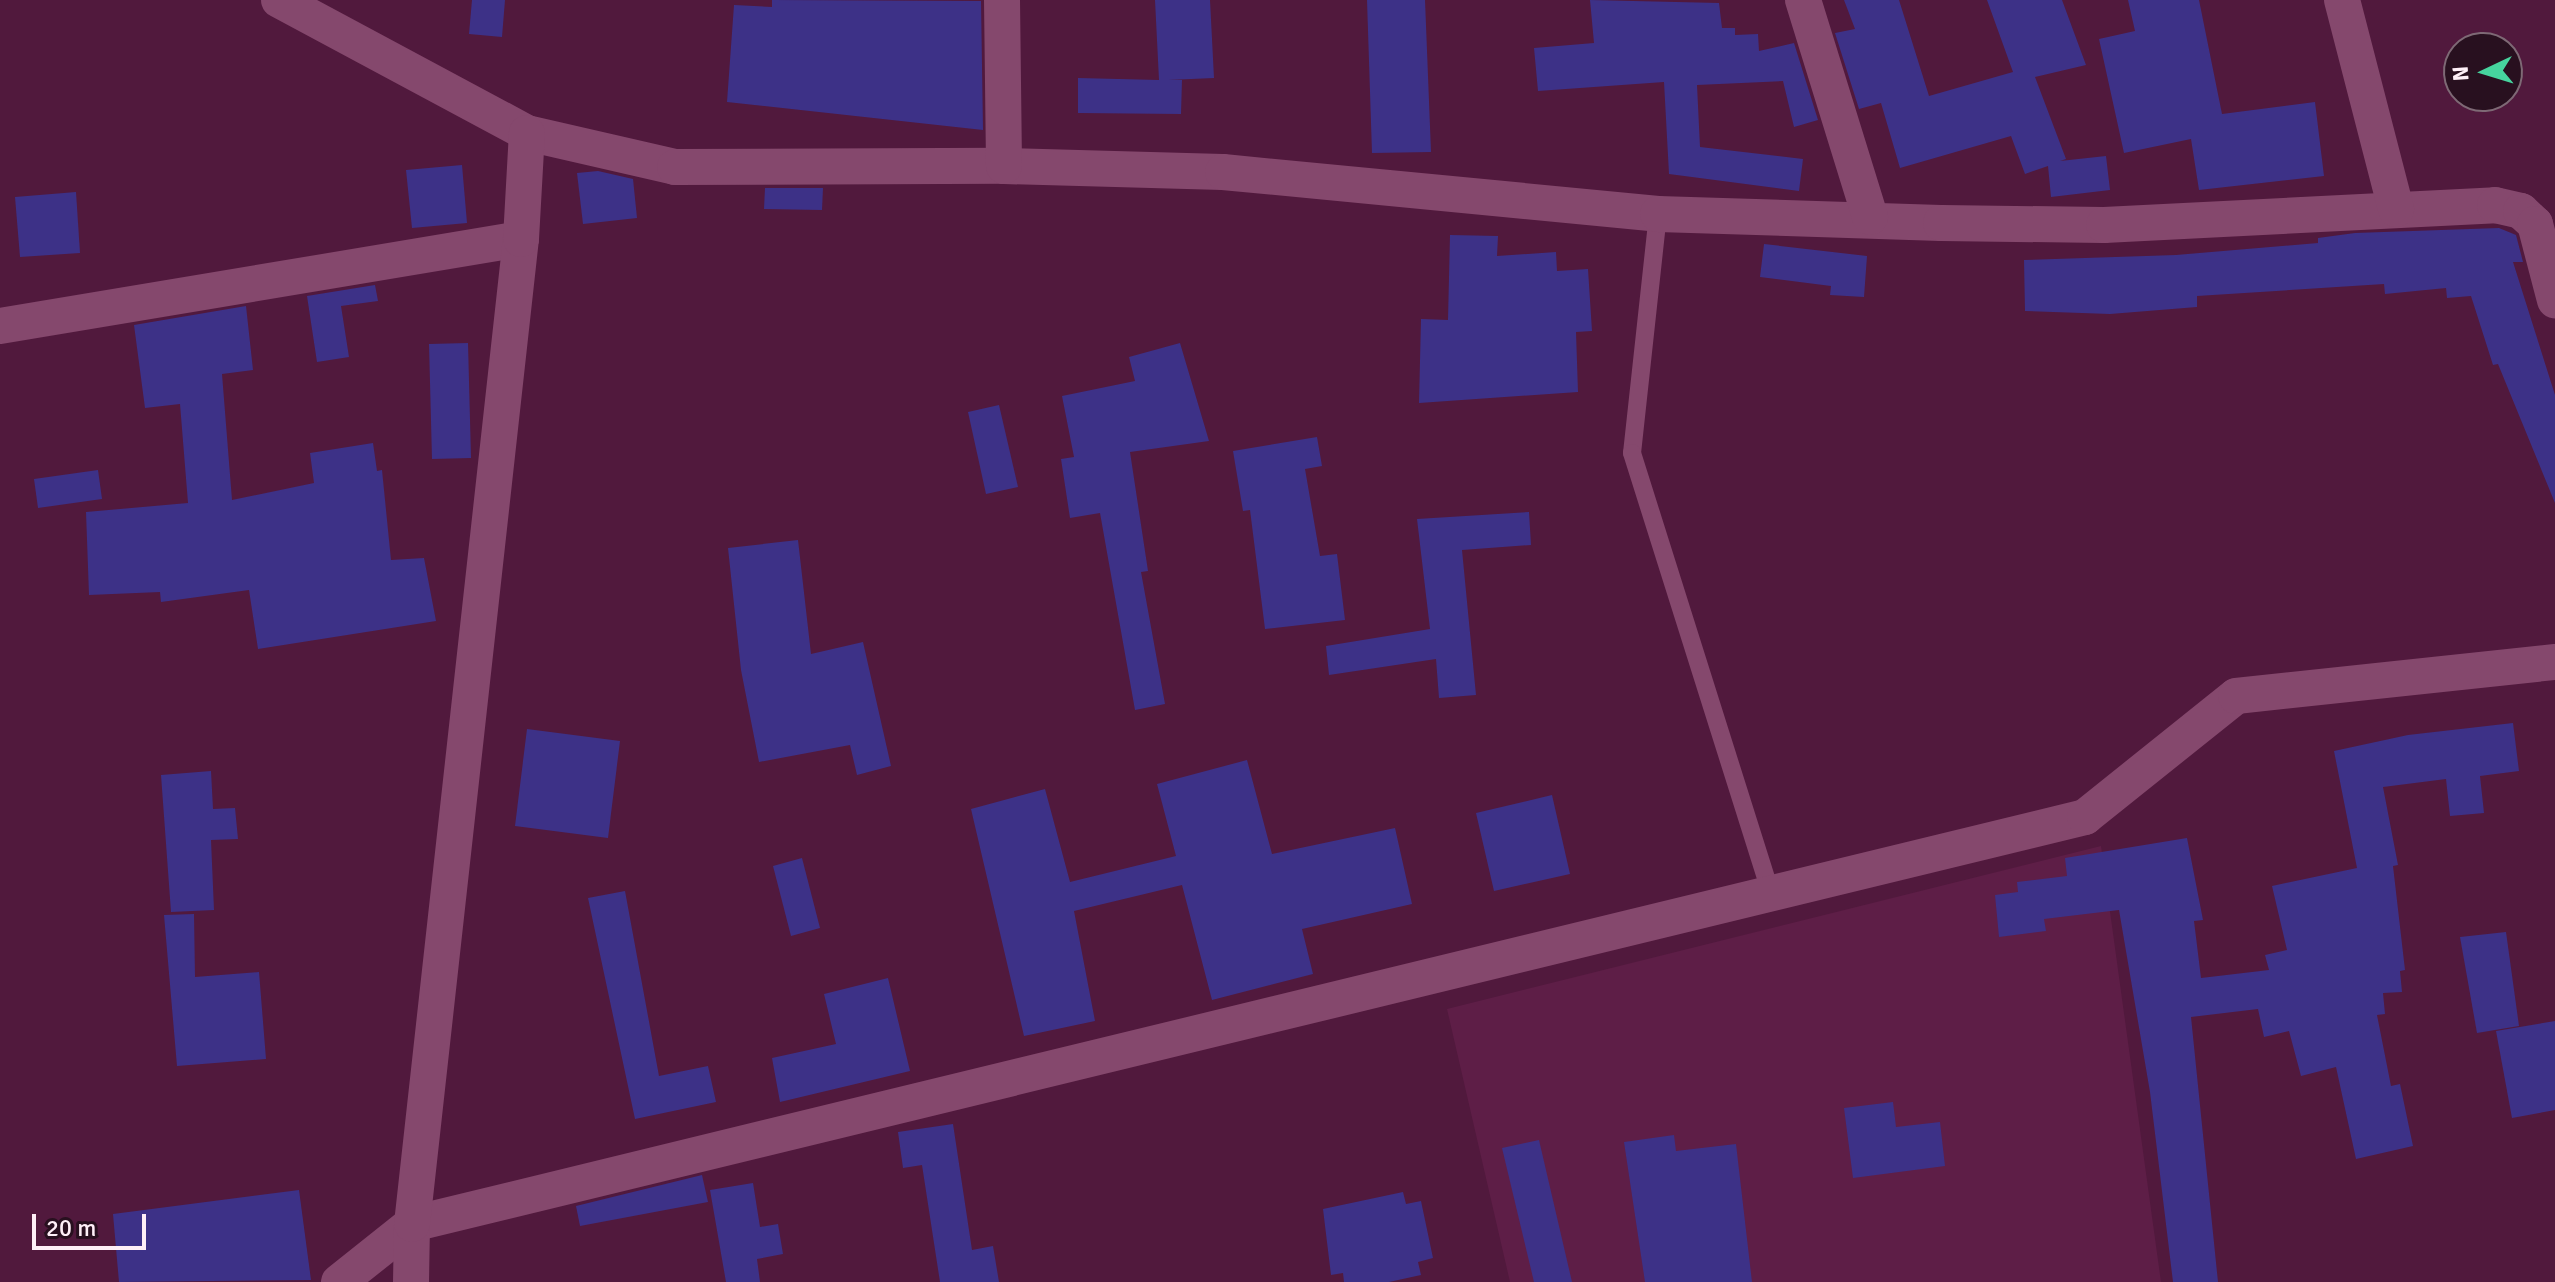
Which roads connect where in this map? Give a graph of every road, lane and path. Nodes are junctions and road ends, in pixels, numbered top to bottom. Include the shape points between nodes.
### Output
1 (279, 0) edge
2 (1002, 0) edge
3 (1803, 0) edge
4 (2342, 0) edge
5 (337, 14) edge
6 (527, 133) junction
7 (1004, 166) junction
8 (2396, 209) junction
9 (1658, 214) junction
10 (1870, 217) junction
11 (2545, 223) edge
12 (521, 239) junction
13 (2555, 300) edge
14 (0, 326) edge
15 (2555, 662) edge
16 (1770, 890) junction
17 (412, 1224) junction
18 (339, 1282) edge
19 (411, 1282) edge

1 - 5 street
2 - 7 street
3 - 10 street
4 - 8 street
5 - 6 street
6 - 7 street via 675,167
6 - 12 street
7 - 9 street via 1223,172
8 - 10 street via 2104,225
8 - 11 street via 2495,205
9 - 10 street
9 - 16 lane via 1632,453
11 - 13 street
12 - 14 street
12 - 17 street
15 - 16 street via 2236,696 2085,817
16 - 17 street
17 - 18 street
17 - 19 street

